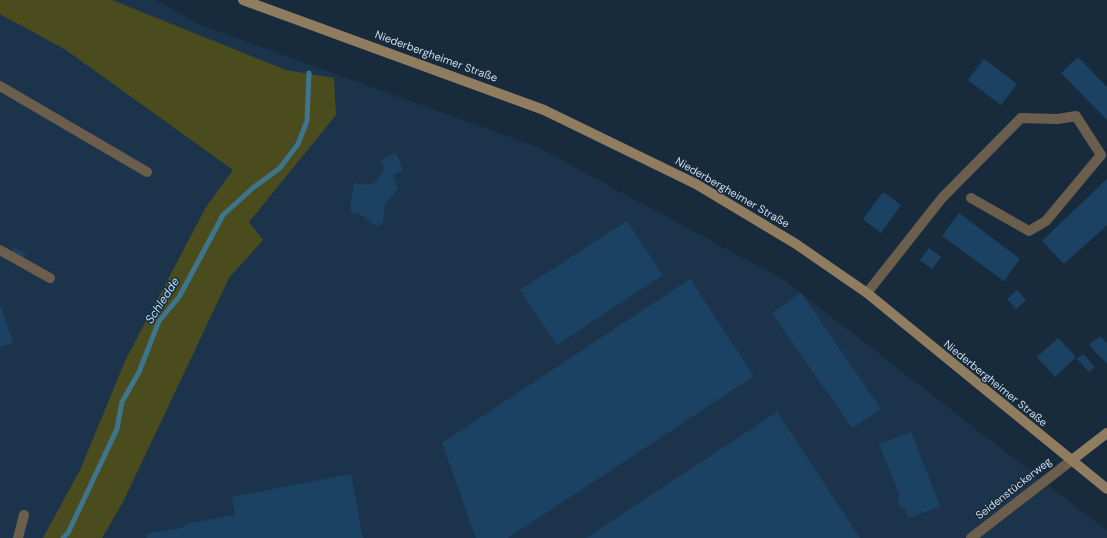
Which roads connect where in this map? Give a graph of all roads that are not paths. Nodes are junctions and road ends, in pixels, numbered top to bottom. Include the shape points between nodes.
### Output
1 (243, 0) edge
2 (0, 86) edge
3 (147, 172) dead end
4 (971, 198) dead end
5 (0, 250) edge
6 (50, 278) dead end
7 (867, 293) junction
8 (1107, 433) edge
9 (1072, 460) junction
10 (1107, 489) edge
11 (24, 515) dead end
12 (18, 538) edge
13 (971, 538) edge

1 - 7 main road, Niederbergheimer Straße via 544,110 696,184 796,244
2 - 3 street
4 - 7 street via 1029,231 1046,221 1101,155 1076,116 1058,119 1021,118 942,198
5 - 6 street
7 - 9 main road, Niederbergheimer Straße
8 - 9 main road
9 - 10 main road, Niederbergheimer Straße
9 - 13 street, Seidenstückerweg
11 - 12 street

